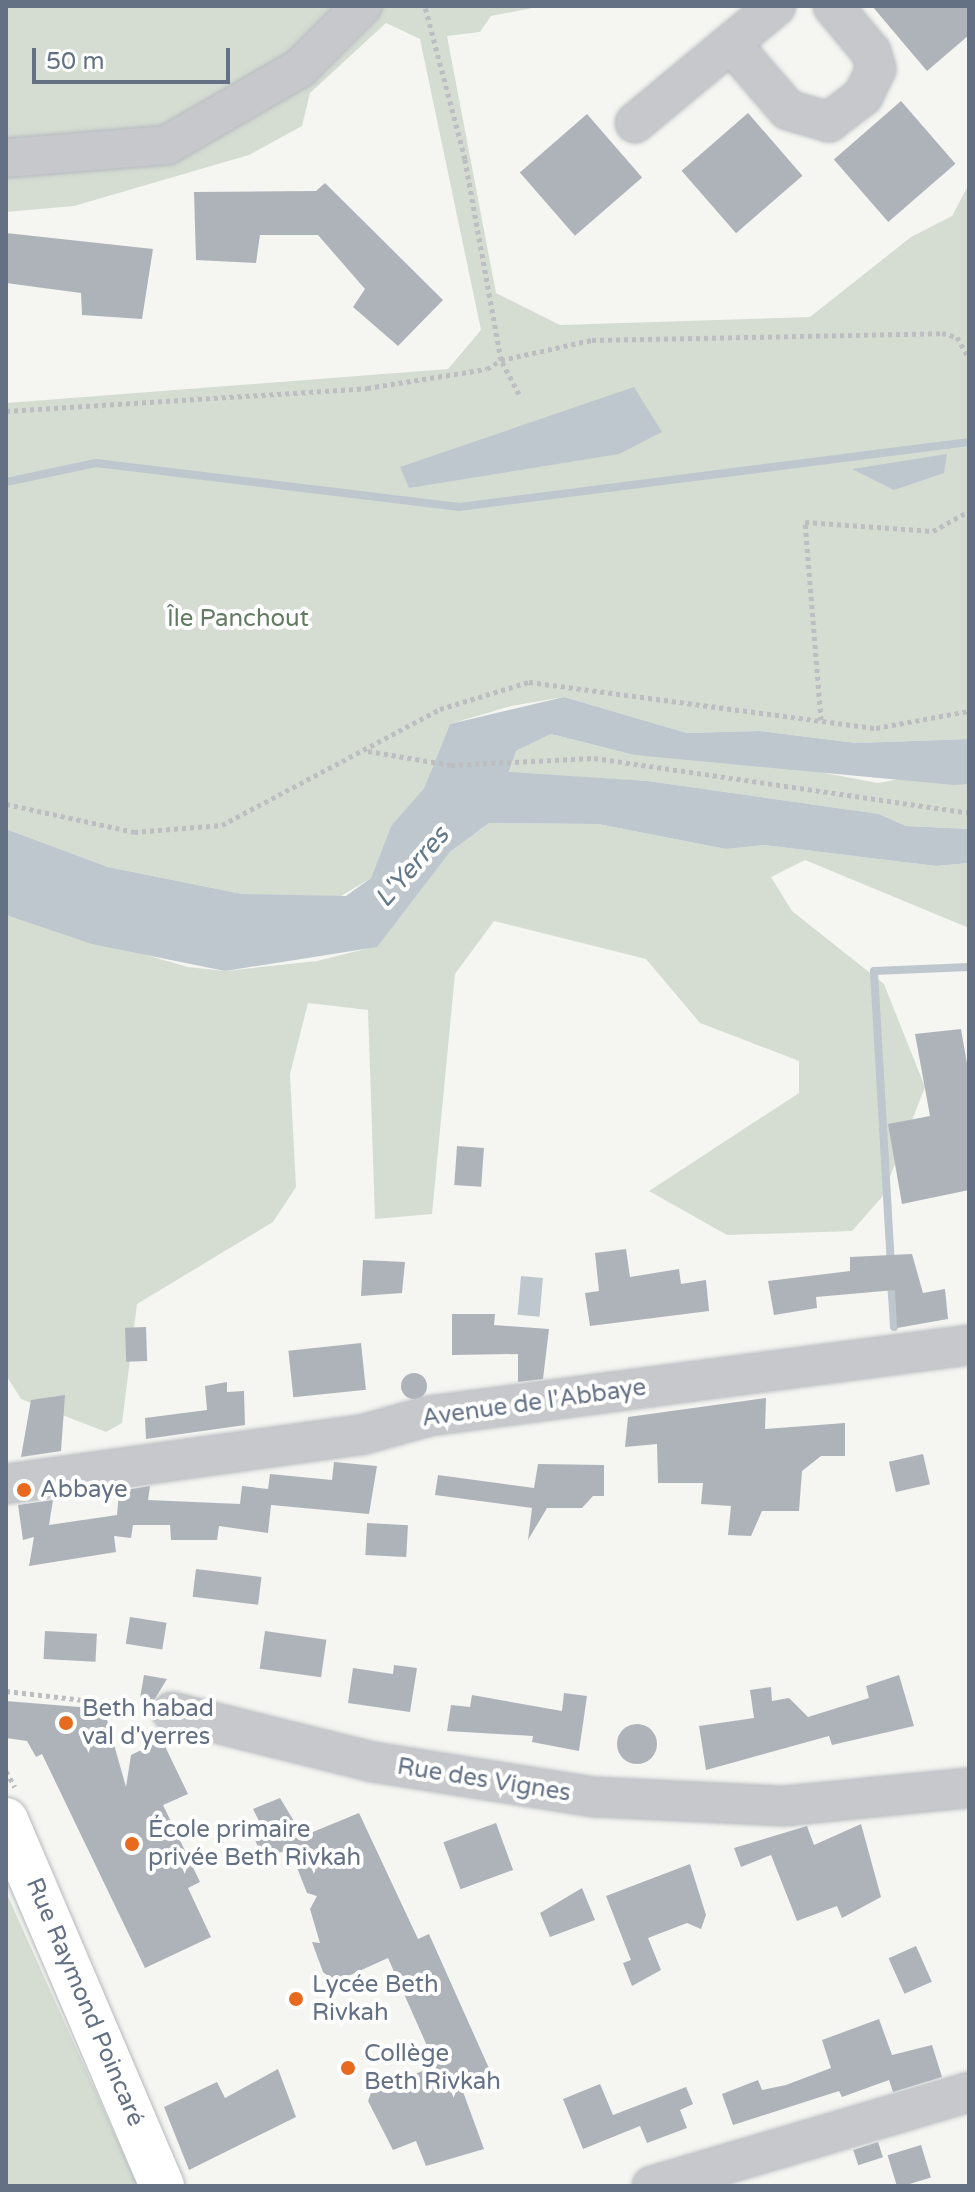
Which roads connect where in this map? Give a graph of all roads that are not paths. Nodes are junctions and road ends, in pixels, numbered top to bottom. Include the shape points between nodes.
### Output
1 (337, 6) edge
2 (362, 6) edge
3 (776, 6) edge
4 (833, 6) edge
5 (731, 44) junction
6 (635, 123) dead end
7 (6, 144) edge
8 (6, 158) edge
9 (969, 1345) edge
10 (6, 1484) edge
11 (172, 1712) road end
12 (969, 1788) edge
13 (6, 1820) edge
14 (969, 2092) edge
15 (162, 2186) edge
16 (652, 2186) edge

1 - 7 street via 292,53 160,130
2 - 8 street via 300,68 167,145
3 - 5 street
4 - 5 street via 871,52 876,69 863,96 829,122 802,120 788,110
5 - 6 street
9 - 10 street, Avenue de l'Abbaye via 429,1416 361,1435
11 - 12 street, Rue des Vignes via 373,1762 595,1797 784,1806
13 - 15 main road, Rue Raymond Poincaré
14 - 16 street

